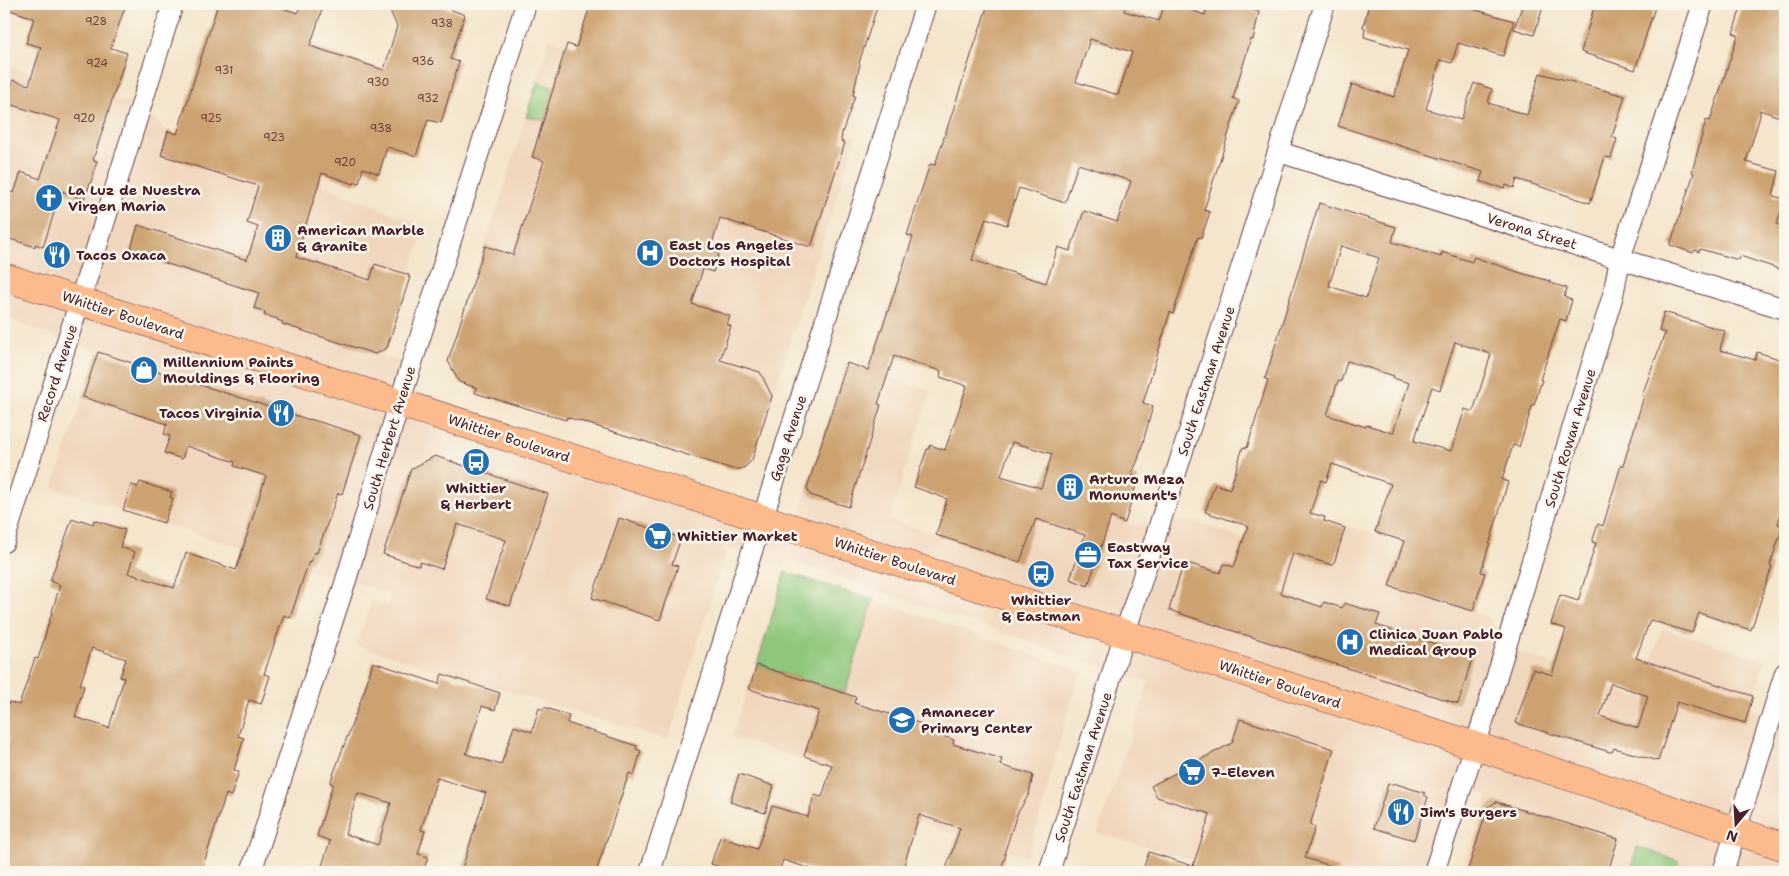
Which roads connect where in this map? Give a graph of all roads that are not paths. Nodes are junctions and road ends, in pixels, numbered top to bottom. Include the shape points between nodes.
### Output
1 (173, 4) edge
2 (526, 4) edge
3 (926, 4) edge
4 (1326, 4) edge
5 (1703, 4) edge
6 (1279, 152) junction
7 (1620, 259) junction
8 (4, 276) edge
9 (80, 301) junction
10 (1785, 309) edge
11 (399, 404) junction
12 (763, 518) junction
13 (4, 542) edge
14 (1126, 635) junction
15 (1785, 673) edge
16 (1475, 746) junction
17 (1736, 831) junction
18 (1785, 847) edge
19 (251, 872) edge
20 (650, 872) edge
21 (1050, 872) edge
22 (1434, 872) edge
23 (1723, 872) edge

1 - 9 street, Record Avenue
2 - 11 street, South Herbert Avenue
3 - 12 street, Gage Avenue
4 - 6 street, South Eastman Avenue
5 - 7 street, South Rowan Avenue
6 - 7 street, Verona Street
6 - 14 street, South Eastman Avenue
7 - 10 street, Verona Street
7 - 16 street, South Rowan Avenue via 1614,295
8 - 9 main road, Whittier Boulevard
9 - 11 main road, Whittier Boulevard
9 - 13 street, Record Avenue
11 - 12 main road, Whittier Boulevard
11 - 19 street, South Herbert Avenue via 346,580
12 - 14 main road, Whittier Boulevard
12 - 20 street, Gage Avenue
14 - 16 main road, Whittier Boulevard
14 - 21 street, South Eastman Avenue
15 - 17 street
16 - 17 main road, Whittier Boulevard
16 - 22 street, South Rowan Avenue
17 - 18 main road, Whittier Boulevard
17 - 23 street

